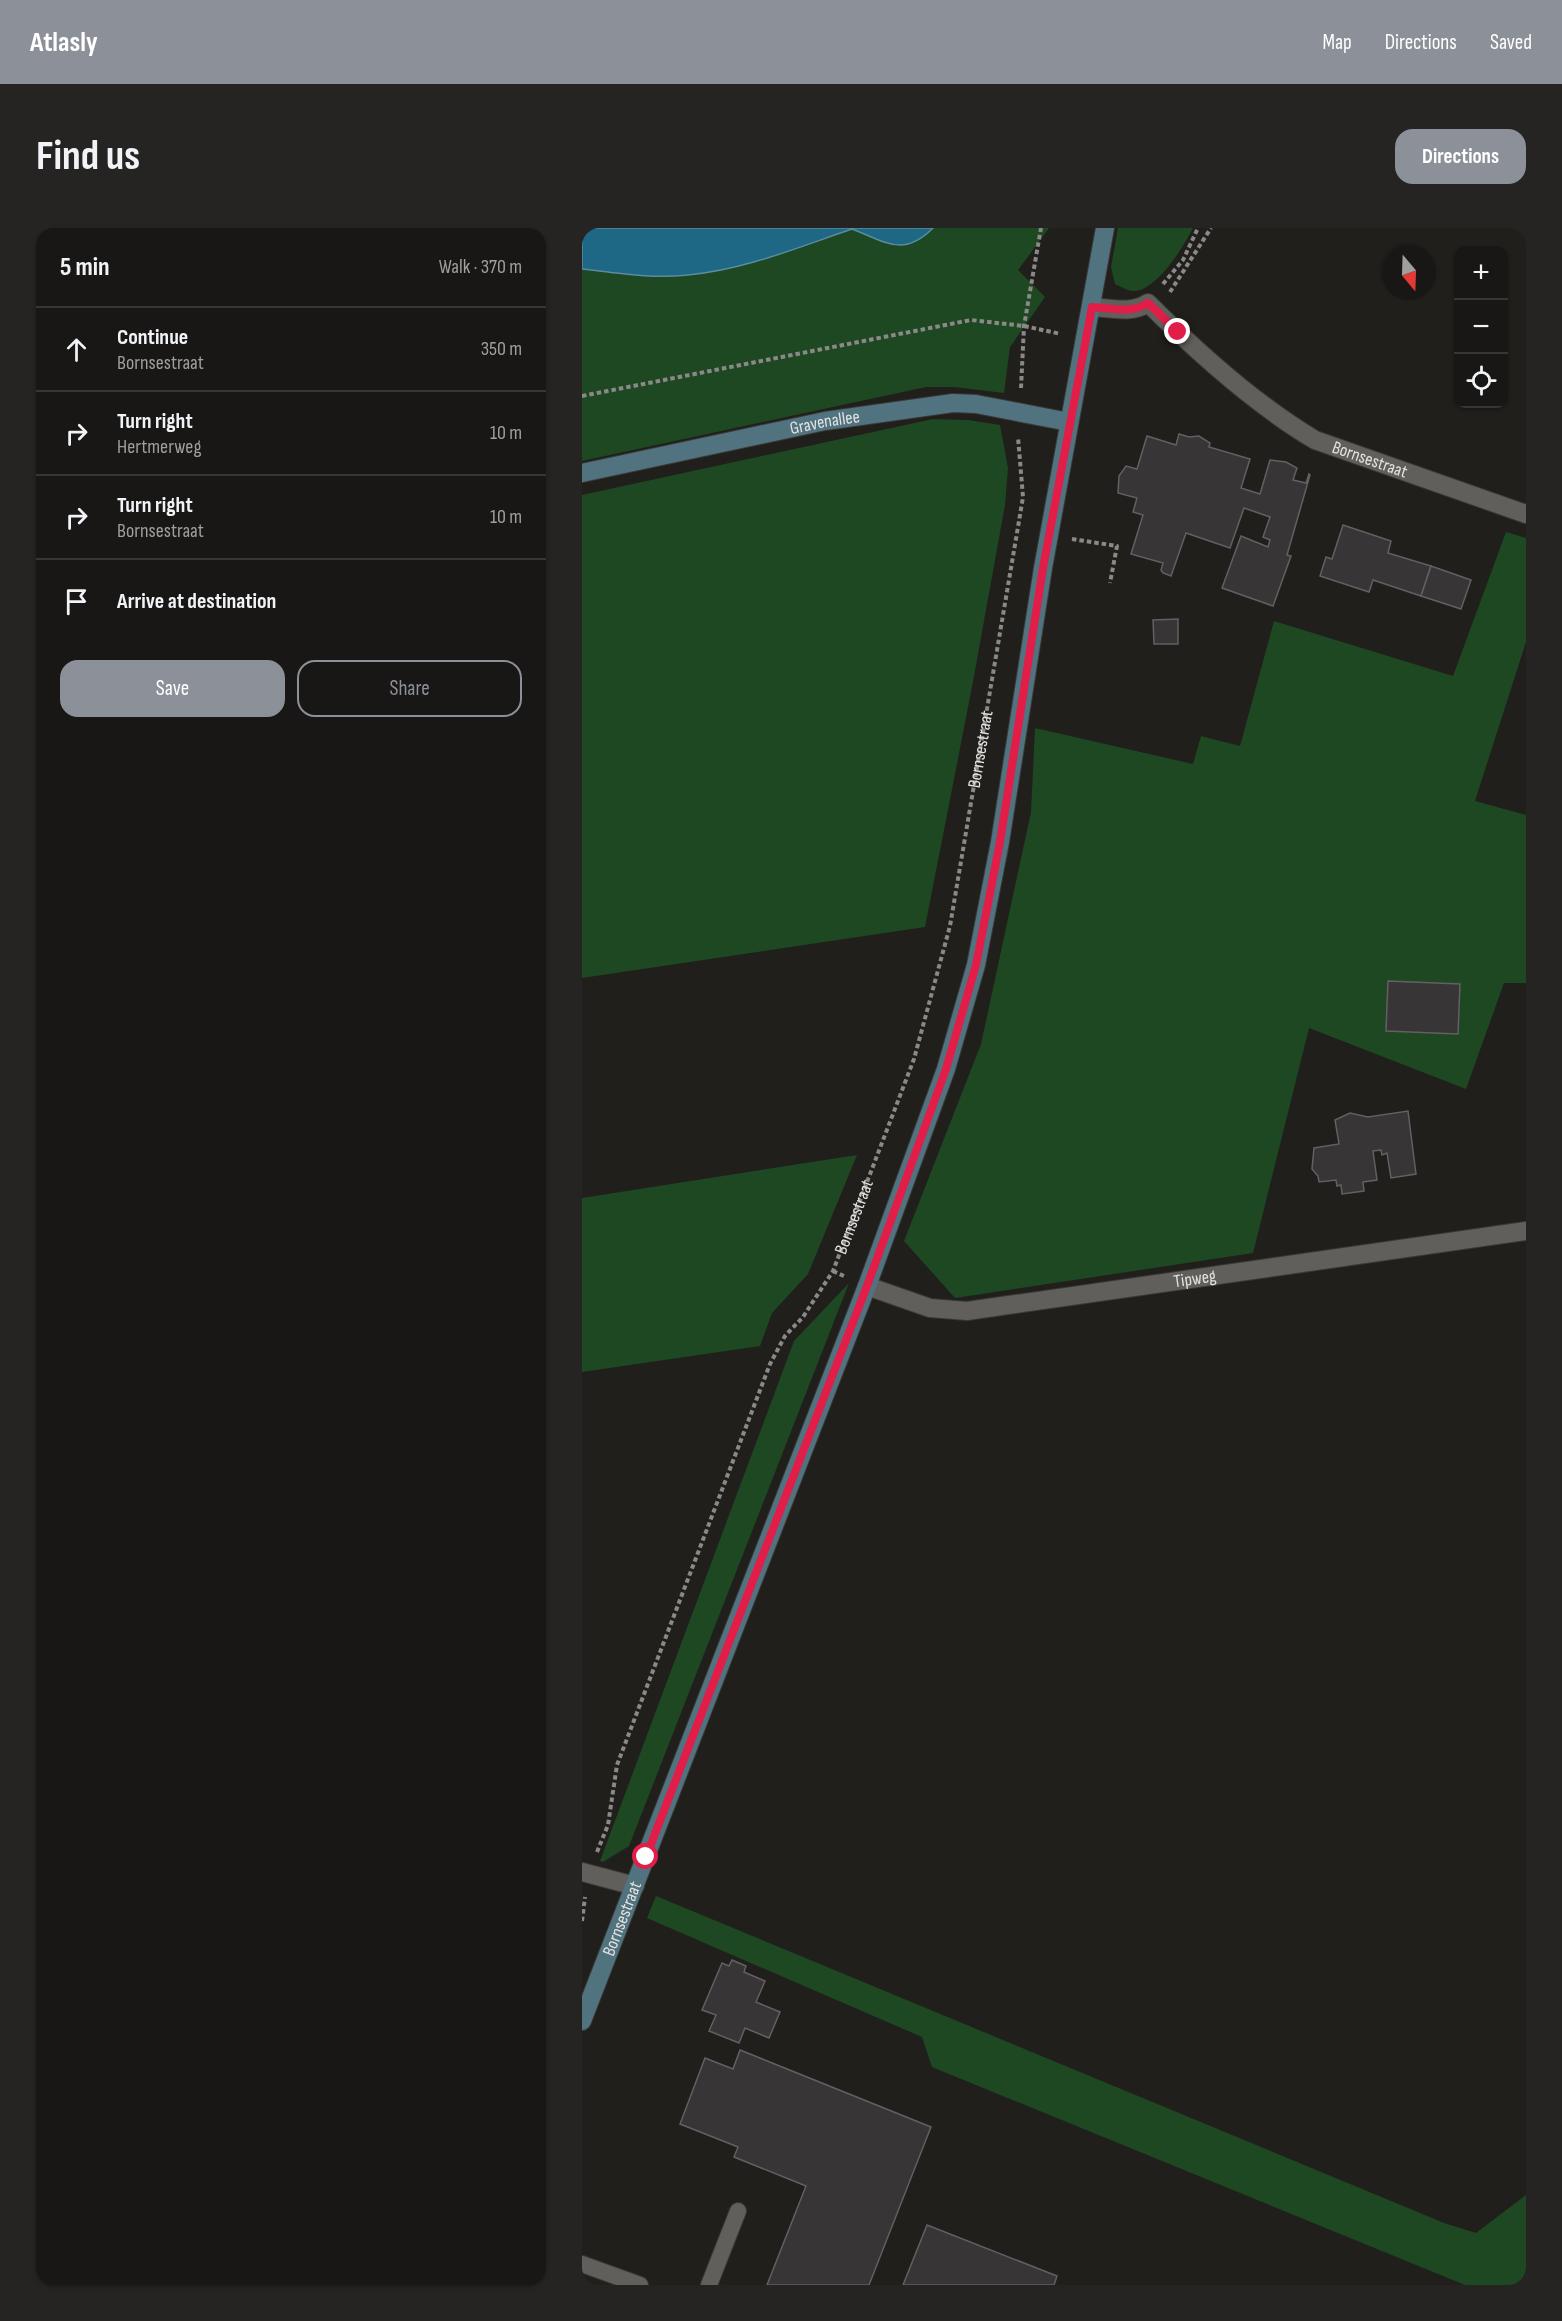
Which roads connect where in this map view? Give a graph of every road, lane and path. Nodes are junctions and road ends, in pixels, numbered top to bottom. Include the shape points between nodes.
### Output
1 (1041, 228) edge
2 (1105, 228) edge
3 (1198, 228) edge
4 (1211, 228) edge
5 (1148, 303) junction
6 (1092, 307) junction
7 (1024, 327) junction
8 (1085, 339) junction
9 (582, 396) edge
10 (1069, 422) junction
11 (582, 473) edge
12 (1526, 514) edge
13 (1018, 527) dead end
14 (1087, 542) dead end
15 (1110, 583) dead end
16 (1526, 1231) edge
17 (867, 1286) junction
18 (585, 1872) edge
19 (635, 1886) junction
20 (582, 2021) edge
21 (738, 2211) dead end
22 (582, 2264) edge
23 (640, 2285) edge
24 (709, 2285) edge

1 - 7 path
2 - 6 street, Bornsestraat
3 - 5 path via 1183,260
4 - 5 path via 1170,292
5 - 6 street via 1141,308
5 - 12 street, Bornsestraat via 1284,421 1315,440
6 - 8 street, Bornsestraat
7 - 8 path
7 - 9 path via 971,320
8 - 10 street, Bornsestraat
10 - 11 street, Gravenallee via 953,403 825,421
10 - 17 street, Bornsestraat via 976,965 946,1069
13 - 18 path, Bornsestraat via 950,926 914,1059 832,1272 803,1317 785,1336 770,1364 617,1766 608,1825
14 - 15 path via 1117,546
16 - 17 street, Tipweg via 967,1311 930,1308
17 - 19 street, Bornsestraat
18 - 19 street
19 - 20 street, Bornsestraat
21 - 24 lane
22 - 23 lane

